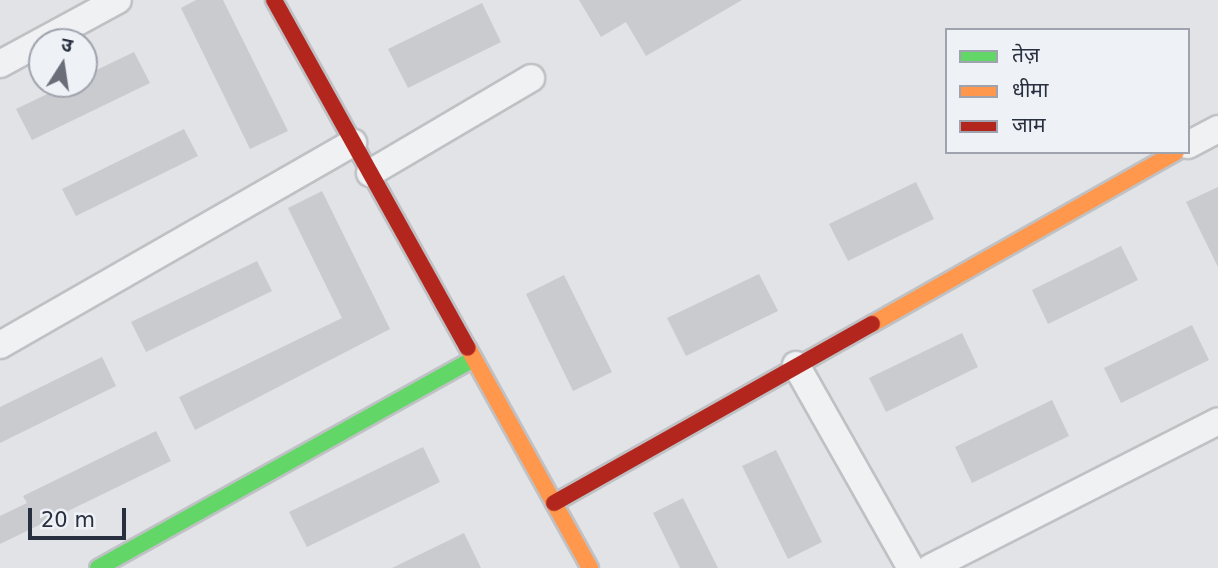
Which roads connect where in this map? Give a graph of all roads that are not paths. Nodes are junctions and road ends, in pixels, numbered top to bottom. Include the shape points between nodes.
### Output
1 (118, 0) edge
2 (274, 0) edge
3 (0, 64) edge
4 (531, 78) dead end
5 (1218, 128) edge
6 (353, 143) junction
7 (1190, 144) edge
8 (1172, 154) edge
9 (370, 173) junction
10 (0, 345) edge
11 (473, 359) junction
12 (796, 365) junction
13 (1218, 421) edge
14 (554, 503) junction
15 (98, 568) edge
16 (590, 568) edge
17 (911, 568) edge
18 (930, 568) edge

1 - 3 street
2 - 6 street
4 - 9 street
5 - 7 street
6 - 9 street
6 - 10 street
8 - 12 street
9 - 11 street
11 - 14 street
11 - 15 street
12 - 14 street
12 - 17 street
13 - 18 street
14 - 16 street

